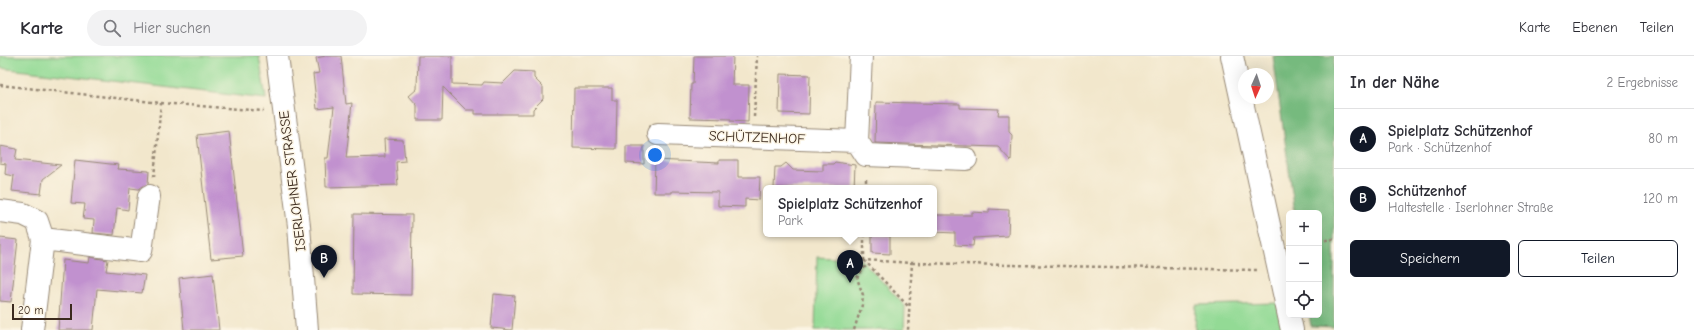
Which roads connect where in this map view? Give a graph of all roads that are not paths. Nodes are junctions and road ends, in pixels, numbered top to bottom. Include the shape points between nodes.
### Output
1 (277, 56) edge
2 (861, 56) edge
3 (1232, 56) edge
4 (658, 134) dead end
5 (857, 141) junction
6 (966, 159) dead end
7 (149, 196) road end
8 (0, 211) edge
9 (43, 239) junction
10 (32, 330) edge
11 (307, 330) edge
12 (1292, 330) edge

1 - 11 street, ISERLOHNER STRASSE via 299,226
2 - 5 street
3 - 12 street
4 - 5 street, SCHÜTZENHOF
5 - 6 street via 866,155
7 - 9 street via 140,251
8 - 9 street via 23,214 37,221
9 - 10 street

